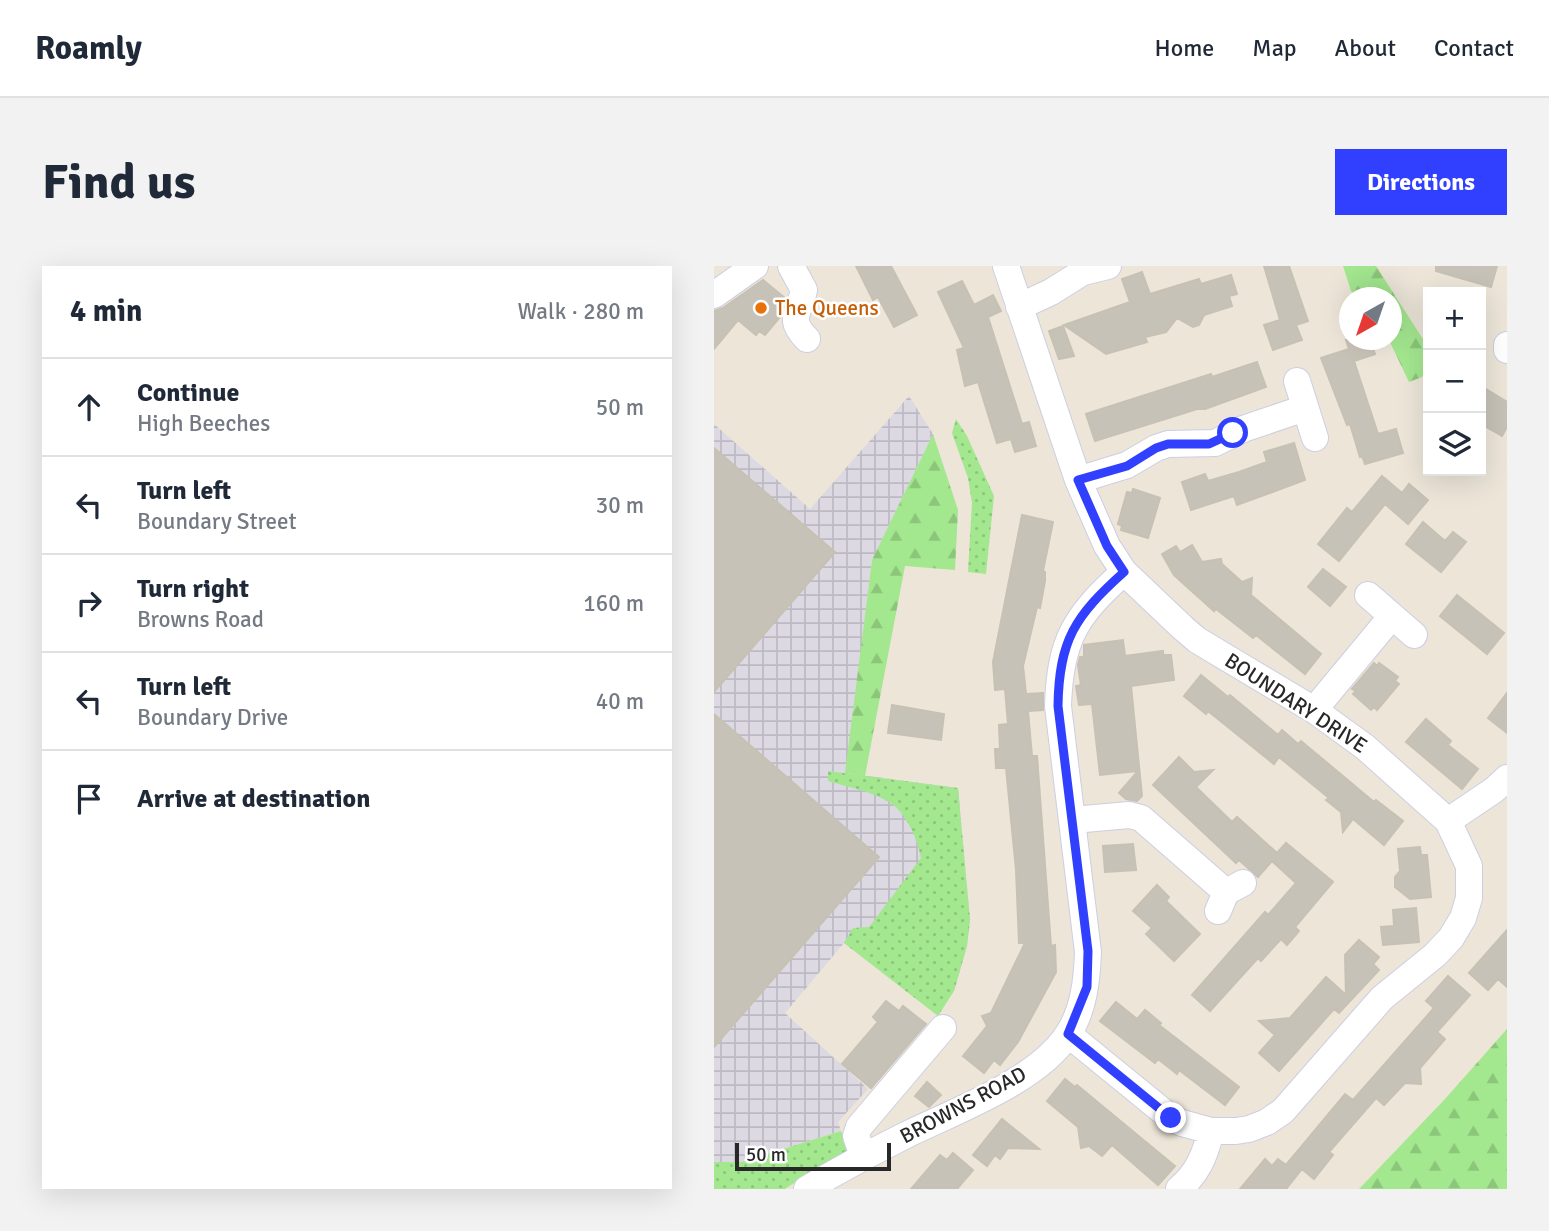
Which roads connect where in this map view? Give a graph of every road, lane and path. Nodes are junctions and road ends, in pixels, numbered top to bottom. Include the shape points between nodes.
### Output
1 (755, 266) edge
2 (791, 266) edge
3 (1006, 266) edge
4 (1108, 266) edge
5 (714, 295) edge
6 (1019, 307) junction
7 (807, 339) dead end
8 (1297, 382) dead end
9 (1306, 408) junction
10 (1315, 438) dead end
11 (1078, 480) junction
12 (1124, 572) junction
13 (1368, 595) dead end
14 (1392, 616) junction
15 (1414, 635) dead end
16 (1314, 710) junction
17 (1507, 778) edge
18 (1073, 820) junction
19 (1448, 821) junction
20 (1229, 895) dead end
21 (943, 1028) dead end
22 (1068, 1034) junction
23 (1211, 1131) junction
24 (863, 1156) junction
25 (807, 1189) edge
26 (1179, 1189) edge

1 - 5 street
2 - 7 street via 804,290 796,328
3 - 6 street, BOUNDARY DRIVE
4 - 6 street via 1083,272
6 - 11 street, BOUNDARY DRIVE
8 - 9 street
9 - 10 street
9 - 11 street via 1215,443 1168,444 1127,466
11 - 12 street, BOUNDARY DRIVE via 1107,546
12 - 16 street, BOUNDARY DRIVE via 1197,639
12 - 18 street, BROWNS ROAD via 1081,615 1062,660 1058,706
13 - 14 street
14 - 15 street
14 - 16 street
16 - 19 street, BOUNDARY DRIVE via 1366,747
17 - 19 street
18 - 20 street via 1141,818
18 - 22 street, BROWNS ROAD via 1088,951 1087,987
19 - 23 street, BOUNDARY DRIVE via 1469,866 1470,883 1463,918 1451,938 1382,998 1283,1111 1249,1129
21 - 24 street via 859,1127 856,1136
22 - 23 street, BOUNDARY DRIVE via 1171,1118
22 - 24 street, BROWNS ROAD via 1020,1079
23 - 26 street via 1201,1164
24 - 25 street, BROWNS ROAD

